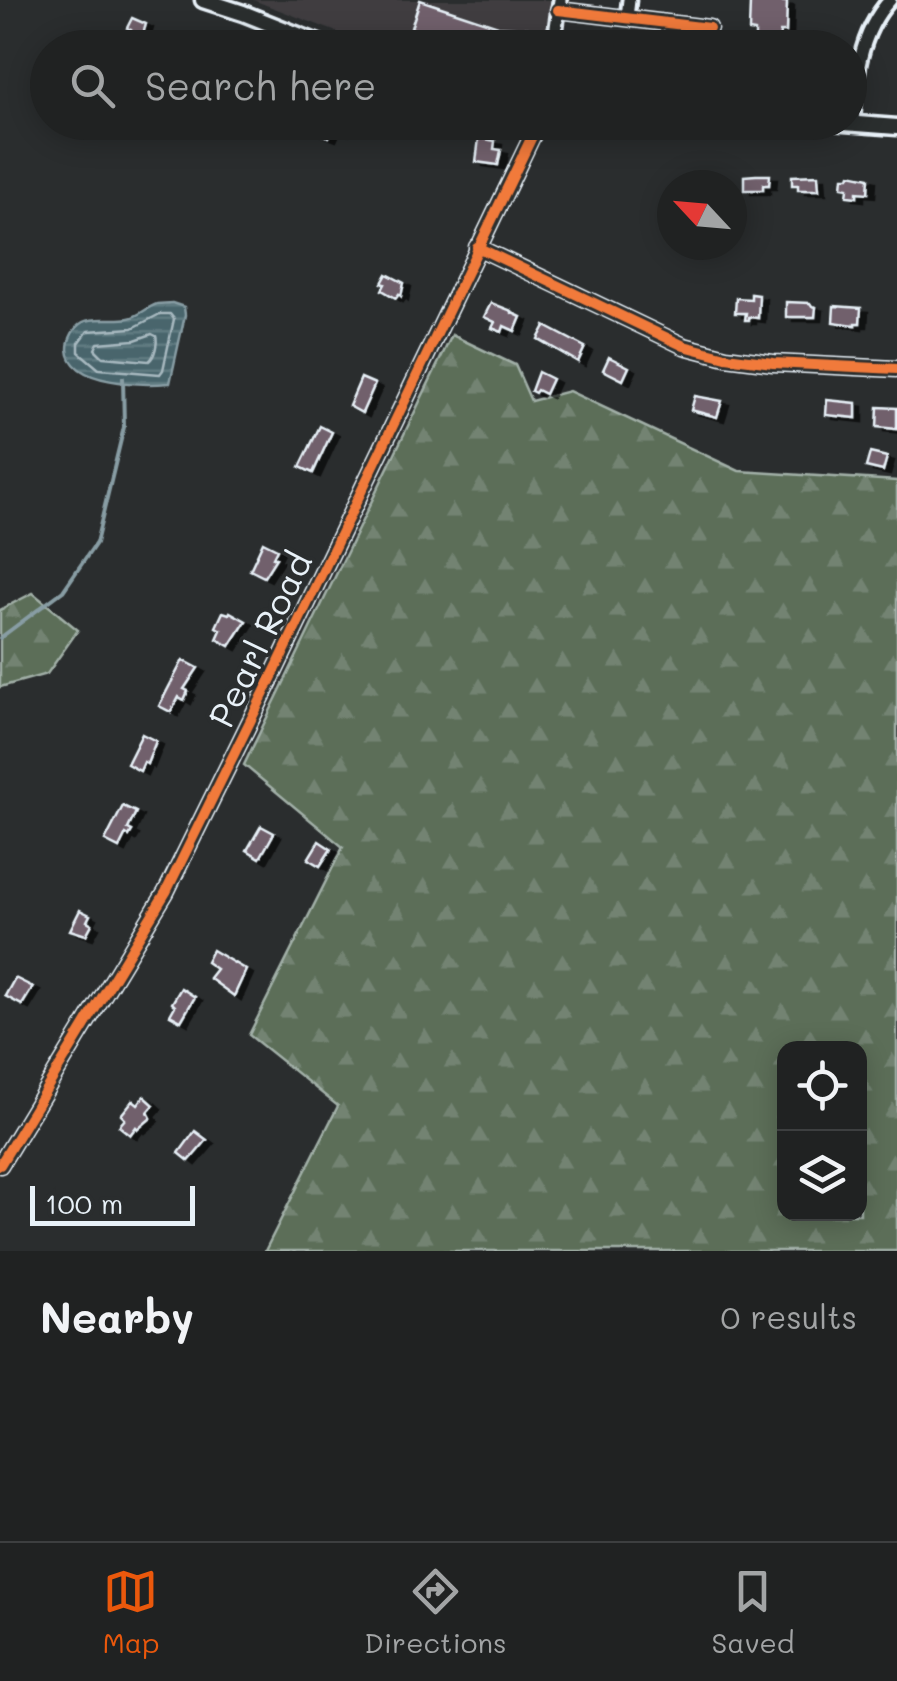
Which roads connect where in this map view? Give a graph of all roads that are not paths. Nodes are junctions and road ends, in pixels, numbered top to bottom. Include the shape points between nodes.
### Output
1 (203, 0) edge
2 (629, 0) edge
3 (890, 0) edge
4 (559, 5) edge
5 (626, 17) junction
6 (708, 28) dead end
7 (286, 30) edge
8 (556, 30) edge
9 (867, 37) edge
10 (867, 125) edge
11 (897, 126) edge
12 (530, 140) edge
13 (477, 247) junction
14 (897, 369) edge
15 (0, 1164) edge

1 - 7 main road
2 - 5 street
3 - 9 street
4 - 5 street
4 - 8 street
5 - 6 street
10 - 11 main road
12 - 13 street, Pearl Road
13 - 14 street via 684,346 726,358
13 - 15 street, Pearl Road via 166,892

